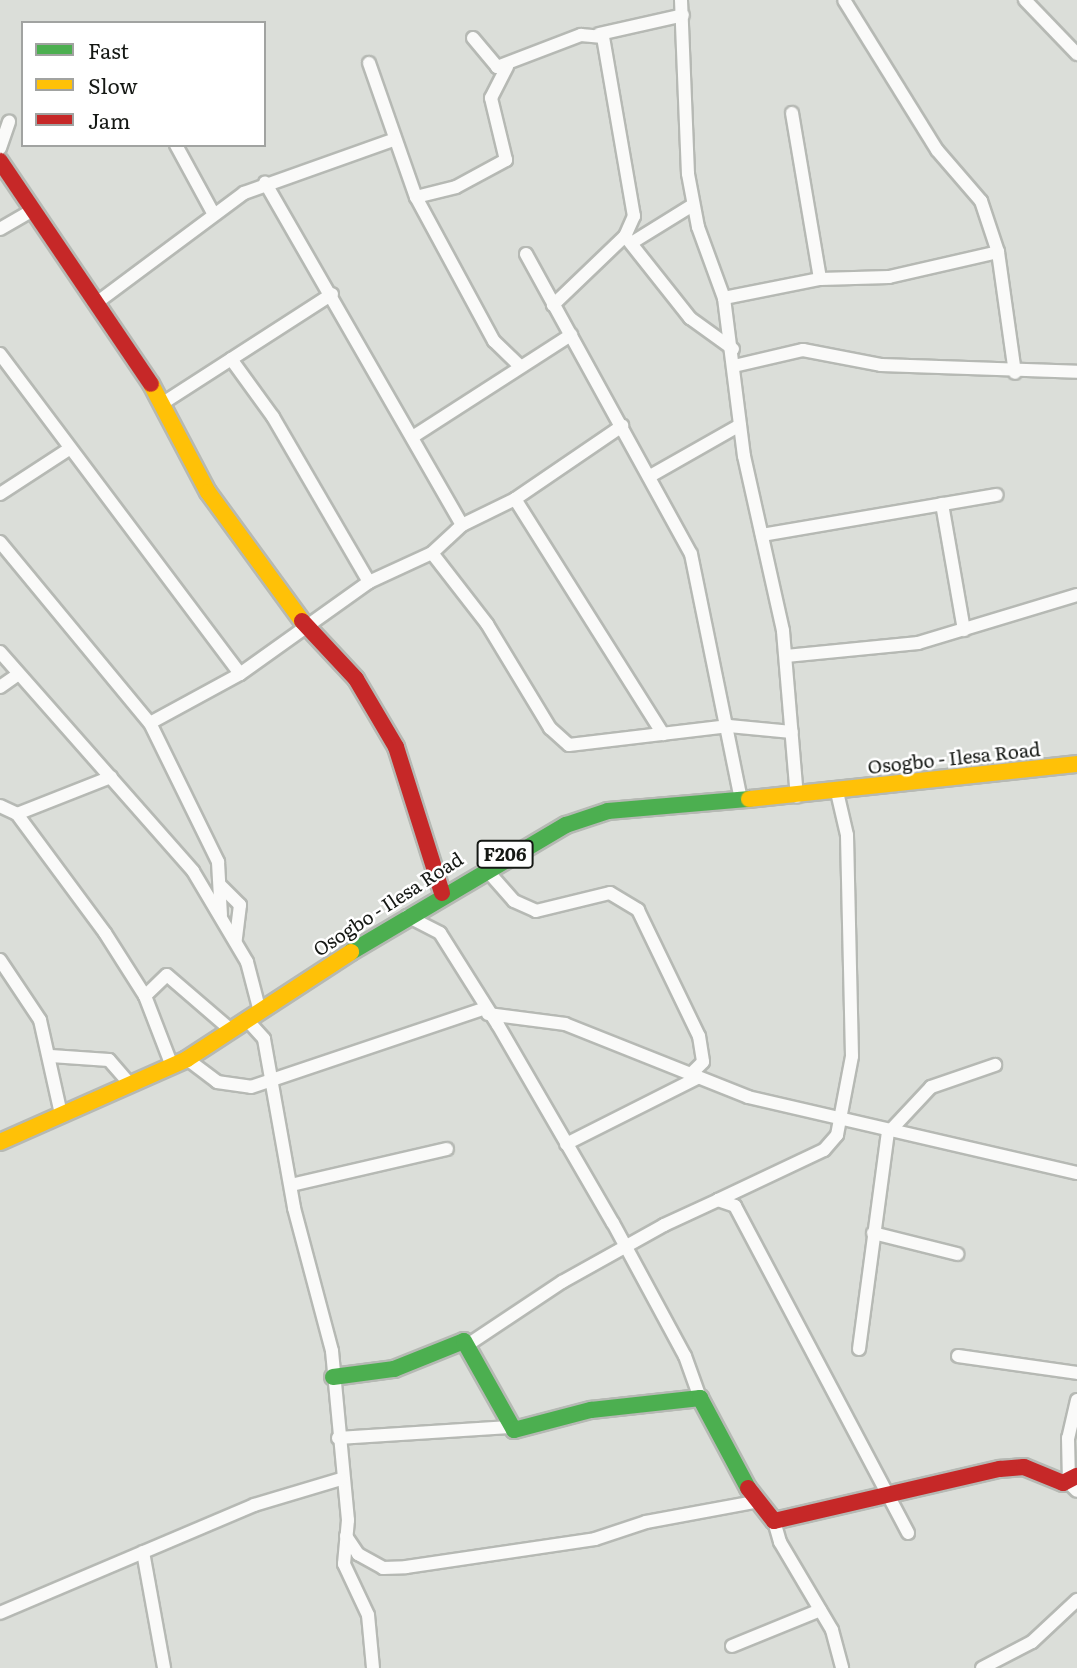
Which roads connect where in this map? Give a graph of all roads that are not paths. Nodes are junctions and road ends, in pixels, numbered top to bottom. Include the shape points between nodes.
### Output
1 (681, 0) edge
2 (844, 0) edge
3 (1025, 0) edge
4 (683, 15) junction
5 (599, 34) junction
6 (473, 38) dead end
7 (1077, 54) edge
8 (369, 63) dead end
9 (507, 66) junction
10 (792, 113) dead end
11 (9, 122) dead end
12 (393, 140) junction
13 (177, 147) edge
14 (0, 148) edge
15 (0, 161) edge
16 (265, 183) junction
17 (416, 197) junction
18 (693, 205) junction
19 (30, 212) junction
20 (213, 213) junction
21 (0, 229) edge
22 (629, 239) junction
23 (998, 252) junction
24 (526, 254) dead end
25 (820, 279) junction
26 (332, 294) junction
27 (724, 298) junction
28 (95, 304) junction
29 (553, 305) junction
30 (571, 335) junction
31 (733, 349) junction
32 (0, 354) edge
33 (231, 359) junction
34 (519, 365) junction
35 (734, 366) junction
36 (1077, 372) edge
37 (1015, 373) junction
38 (163, 403) junction
39 (740, 425) junction
40 (622, 426) junction
41 (414, 436) junction
42 (69, 449) junction
43 (652, 475) junction
44 (0, 494) edge
45 (998, 495) dead end
46 (515, 499) junction
47 (942, 504) junction
48 (462, 525) junction
49 (762, 535) junction
50 (0, 542) edge
51 (432, 553) junction
52 (369, 582) junction
53 (1077, 595) edge
54 (303, 624) junction
55 (964, 631) junction
56 (0, 652) edge
57 (786, 656) junction
58 (240, 674) junction
59 (16, 676) junction
60 (0, 687) edge
61 (150, 723) junction
62 (729, 726) junction
63 (792, 732) junction
64 (663, 734) junction
65 (1077, 764) edge
66 (111, 777) junction
67 (837, 792) junction
68 (797, 796) junction
69 (741, 799) junction
70 (0, 806) edge
71 (17, 814) junction
72 (484, 867) junction
73 (221, 886) junction
74 (442, 893) junction
75 (221, 916) junction
76 (407, 916) junction
77 (236, 940) junction
78 (0, 960) edge
79 (145, 996) junction
80 (486, 1012) junction
81 (254, 1017) junction
82 (232, 1031) junction
83 (51, 1056) junction
84 (180, 1062) junction
85 (995, 1065) dead end
86 (694, 1076) junction
87 (274, 1082) junction
88 (128, 1083) junction
89 (61, 1114) junction
90 (839, 1115) junction
91 (888, 1133) junction
92 (2, 1137) edge
93 (565, 1144) junction
94 (447, 1149) dead end
95 (1077, 1173) edge
96 (291, 1185) junction
97 (718, 1200) junction
98 (873, 1233) junction
99 (627, 1248) junction
100 (957, 1254) dead end
101 (470, 1344) junction
102 (859, 1349) dead end
103 (958, 1356) dead end
104 (1077, 1373) edge
105 (333, 1377) junction
106 (700, 1398) junction
107 (1077, 1400) edge
108 (510, 1427) junction
109 (338, 1438) junction
110 (341, 1479) junction
111 (1075, 1482) edge
112 (887, 1493) junction
113 (759, 1501) junction
114 (774, 1521) junction
115 (908, 1533) dead end
116 (346, 1536) junction
117 (143, 1552) junction
118 (1077, 1600) edge
119 (820, 1610) junction
120 (0, 1613) edge
121 (732, 1646) dead end
122 (164, 1668) edge
123 (373, 1668) edge
124 (842, 1668) edge
125 (982, 1668) edge

1 - 4 street
2 - 23 street via 937,150 981,201
3 - 7 street
4 - 5 street
4 - 18 street
5 - 9 street
5 - 22 street via 633,199
6 - 9 street via 489,63
8 - 12 street
9 - 17 street via 491,99 506,160 456,187
10 - 25 street
11 - 14 street
12 - 16 street
12 - 17 street
13 - 20 street
15 - 19 street
16 - 20 street
16 - 26 street
17 - 34 street via 494,341
18 - 22 street
18 - 27 street
19 - 21 street
19 - 28 street
20 - 28 street
22 - 29 street
22 - 31 street via 690,317
23 - 25 street via 889,277
23 - 37 street
24 - 29 street
25 - 27 street
26 - 33 street
26 - 41 street
27 - 31 street
28 - 38 street
29 - 30 street
30 - 34 street
30 - 40 street
31 - 35 street
32 - 42 street
33 - 38 street
33 - 52 street via 273,417
34 - 41 street
35 - 37 street via 803,350 881,365
35 - 39 street
36 - 37 street
38 - 54 street via 208,492
39 - 43 street
39 - 49 street
40 - 43 street
40 - 46 street
41 - 48 street
42 - 44 street
42 - 58 street
43 - 62 street via 703,588
45 - 47 street
46 - 48 street
46 - 64 street
47 - 49 street
47 - 55 street
48 - 51 street
49 - 57 street
50 - 61 street
51 - 52 street
51 - 64 street via 487,624 557,736 586,746
52 - 54 street
53 - 55 street
54 - 58 street
54 - 74 street via 356,679 396,747
55 - 57 street via 834,656
56 - 59 street
57 - 63 street
58 - 61 street
59 - 60 street
59 - 66 street
61 - 73 street via 218,862
62 - 63 street
62 - 64 street
62 - 69 street
63 - 68 street
65 - 67 street, Osogbo - Ilesa Road / F206
66 - 71 street
66 - 75 street via 193,871
67 - 68 street, Osogbo - Ilesa Road / F206
67 - 90 street via 847,835 852,1056
68 - 69 street, Osogbo - Ilesa Road / F206
69 - 72 street, Osogbo - Ilesa Road / F206 via 608,811 540,836
70 - 71 street
71 - 79 street
72 - 74 street, Osogbo - Ilesa Road / F206
72 - 86 street via 514,901 536,911 610,893 638,909 699,1036 703,1062
73 - 75 street
73 - 77 street via 240,905
74 - 76 street, Osogbo - Ilesa Road / F206
75 - 77 street
76 - 80 street via 440,933
76 - 81 street, Osogbo - Ilesa Road / F206
77 - 81 street
78 - 83 street via 37,1014
79 - 82 street via 167,975
79 - 84 street
80 - 86 street via 565,1024
80 - 87 street
80 - 93 street
81 - 82 street, Osogbo - Ilesa Road / F206
81 - 87 street
82 - 84 street, Osogbo - Ilesa Road / F206
83 - 88 street via 109,1060
83 - 89 street
84 - 87 street via 230,1087
84 - 88 street, Osogbo - Ilesa Road / F206
85 - 91 street via 931,1087
86 - 90 street via 748,1097
86 - 93 street
87 - 96 street
88 - 89 street, Osogbo - Ilesa Road / F206
89 - 92 street, Osogbo - Ilesa Road / F206
90 - 91 street
90 - 97 street via 837,1135 824,1150
91 - 95 street
91 - 98 street
93 - 99 street
94 - 96 street
96 - 105 street via 327,1324
97 - 99 street
97 - 112 street via 741,1215
98 - 100 street
98 - 102 street via 867,1323
99 - 101 street via 562,1282
99 - 106 street via 685,1356
101 - 105 street via 449,1343 439,1354 365,1376
101 - 108 street
103 - 104 street
105 - 109 street
106 - 108 street
106 - 113 street
107 - 111 street via 1068,1438
108 - 109 street
109 - 110 street
110 - 116 street
110 - 117 street via 254,1505
111 - 112 street via 1063,1483 1014,1468
112 - 114 street
112 - 115 street
113 - 114 street
113 - 116 street via 646,1522 595,1539 406,1567 383,1568 358,1554
114 - 119 street
116 - 123 street via 344,1564 368,1615
117 - 120 street
117 - 122 street
118 - 125 street via 1032,1643
119 - 121 street
119 - 124 street

